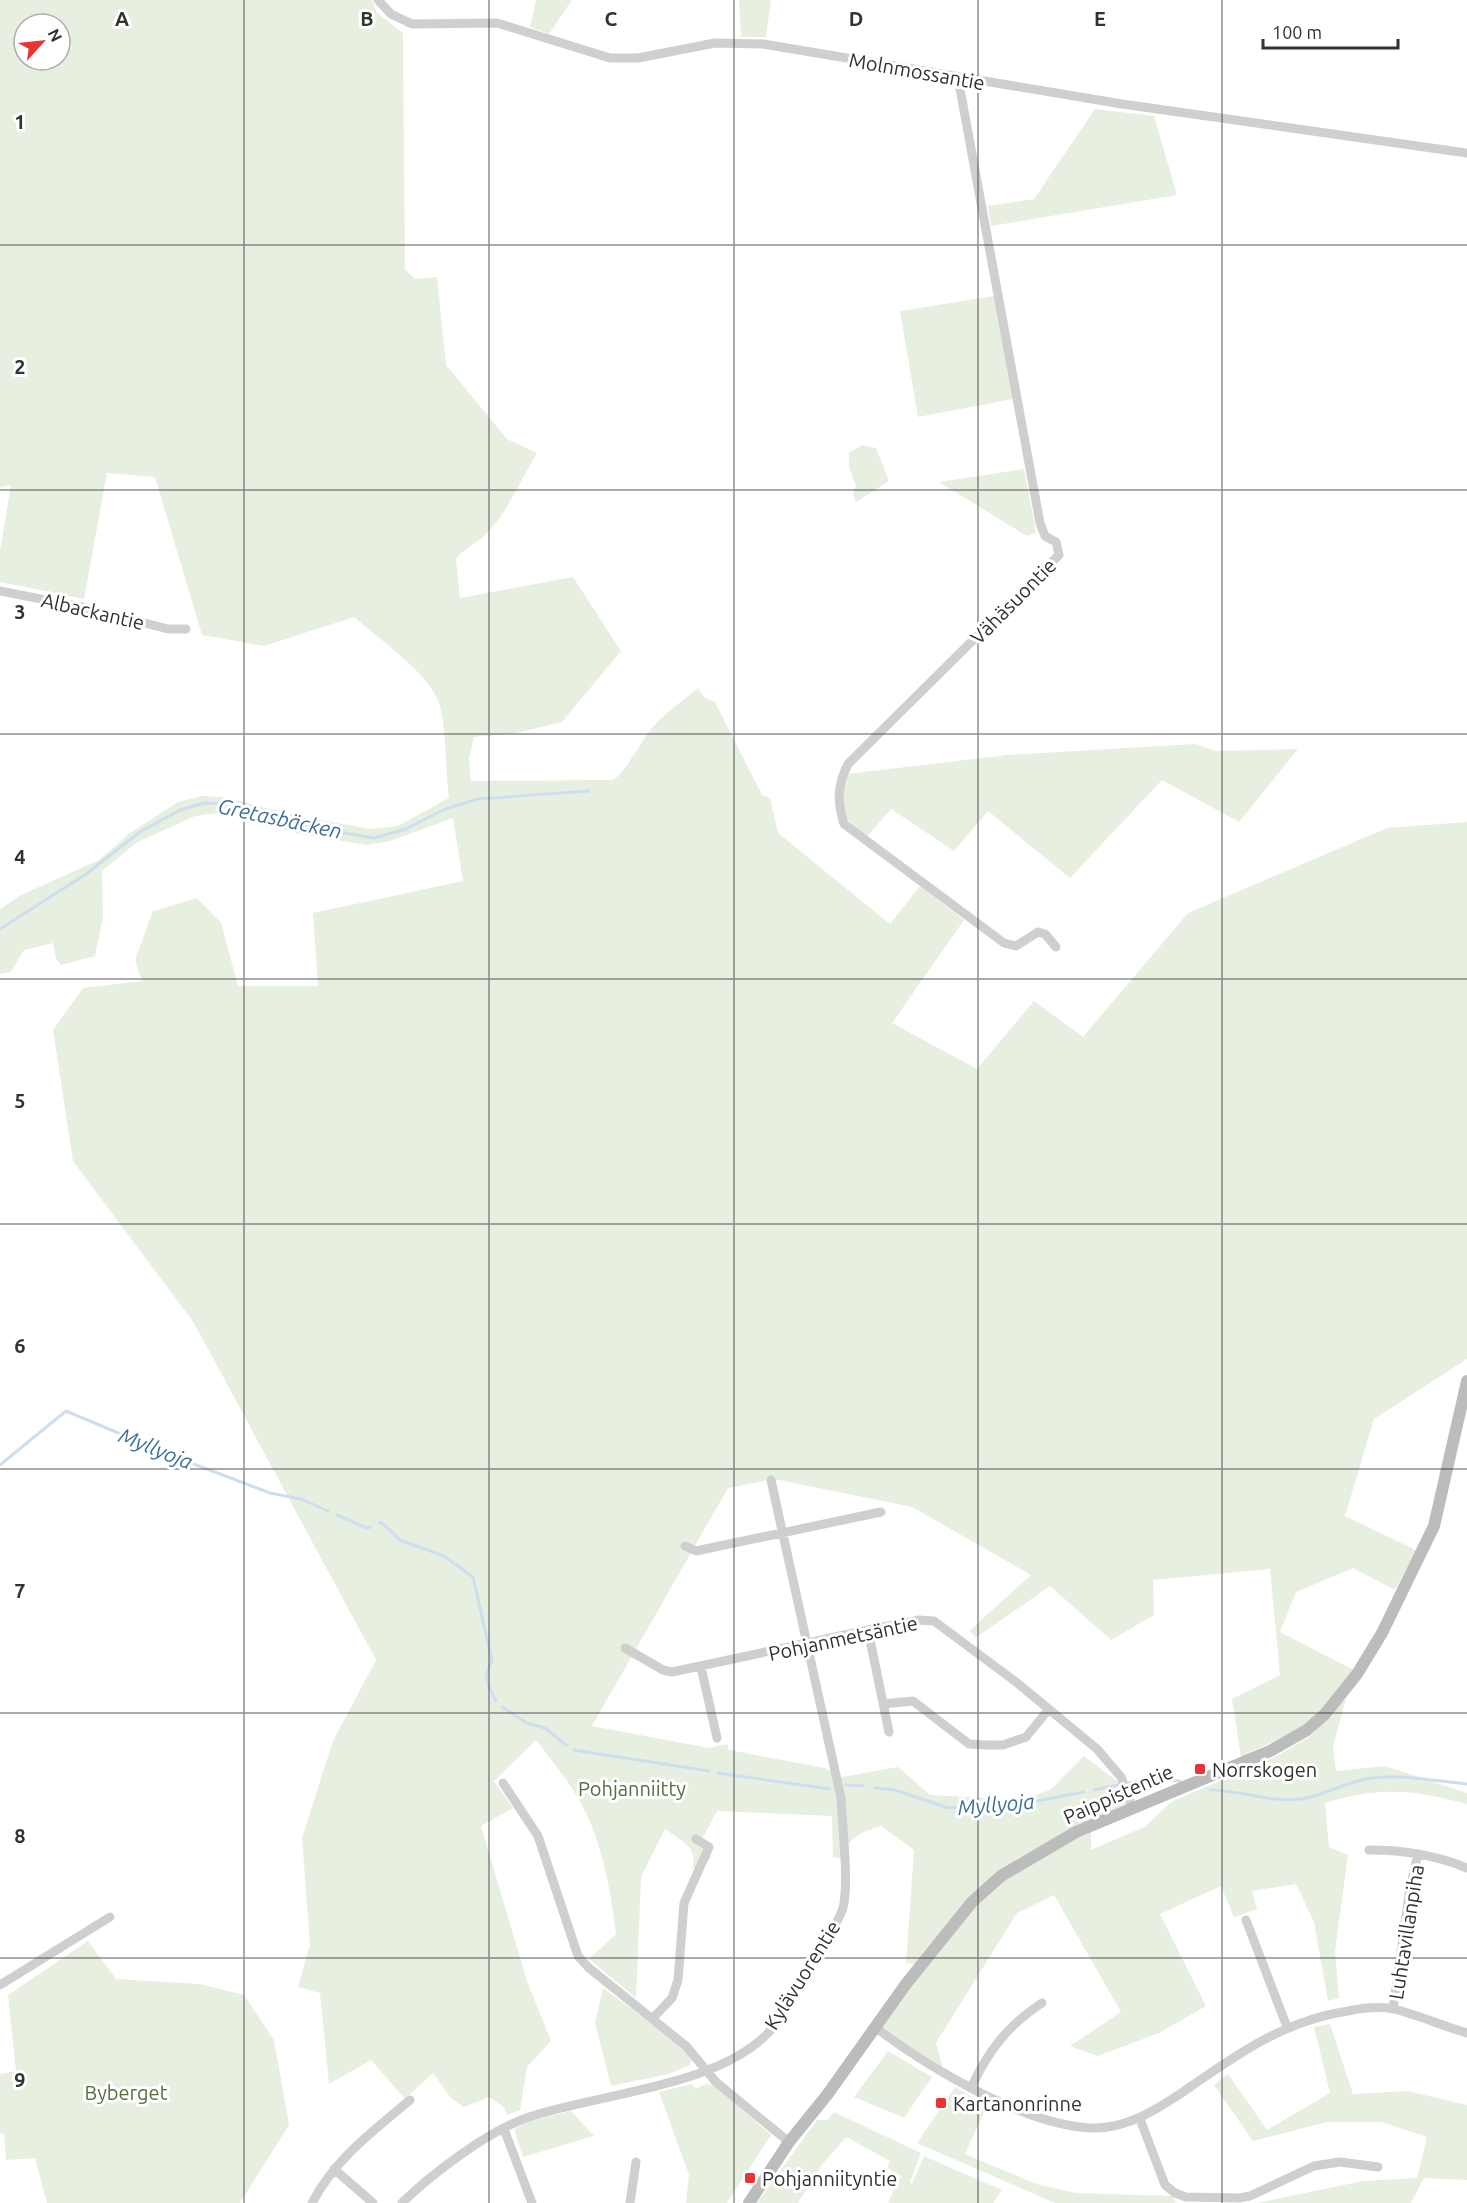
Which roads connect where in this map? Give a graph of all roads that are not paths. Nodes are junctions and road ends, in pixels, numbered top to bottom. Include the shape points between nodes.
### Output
1 (378, 0) edge
2 (958, 78) junction
3 (1467, 153) edge
4 (0, 591) edge
5 (186, 629) dead end
6 (1056, 946) dead end
7 (1467, 1381) edge
8 (771, 1480) dead end
9 (881, 1512) dead end
10 (782, 1533) junction
11 (685, 1546) dead end
12 (868, 1630) junction
13 (806, 1646) junction
14 (625, 1648) dead end
15 (701, 1667) junction
16 (883, 1704) junction
17 (1049, 1709) junction
18 (889, 1732) dead end
19 (717, 1738) dead end
20 (503, 1783) dead end
21 (1133, 1809) junction
22 (696, 1839) dead end
23 (1369, 1850) dead end
24 (1418, 1854) junction
25 (1467, 1868) edge
26 (110, 1917) dead end
27 (1246, 1920) dead end
28 (0, 1985) edge
29 (1042, 2003) dead end
30 (1393, 2009) junction
31 (653, 2018) junction
32 (1287, 2027) junction
33 (876, 2028) junction
34 (1467, 2033) edge
35 (706, 2069) junction
36 (971, 2088) junction
37 (410, 2100) dead end
38 (1140, 2119) junction
39 (504, 2129) junction
40 (789, 2142) junction
41 (636, 2162) dead end
42 (1378, 2167) dead end
43 (334, 2169) junction
44 (531, 2200) edge
45 (312, 2203) edge
46 (373, 2203) edge
47 (402, 2203) edge
48 (521, 2203) edge
49 (630, 2203) edge
50 (749, 2203) edge

1 - 2 street, Molnmossantie via 391,14 412,24 497,23 610,58 638,58 715,43 763,44
2 - 3 street, Molnmossantie
2 - 6 street, Vähäsuontie via 1040,523 1045,536 1056,542 1059,555 848,764 840,780 837,802 844,824 1004,943 1016,946 1038,932 1046,934
4 - 5 street, Albackantie via 160,627
7 - 21 street, Paippistentie via 1434,1526 1382,1633 1357,1674 1307,1730 1270,1751
8 - 10 street, Kylävuorentie
9 - 10 street
10 - 11 street via 696,1551
10 - 13 street, Kylävuorentie
12 - 13 street, Pohjanmetsäntie
12 - 16 street
12 - 17 street, Pohjanmetsäntie via 919,1620 941,1624
13 - 15 street, Pohjanmetsäntie
13 - 35 street, Kylävuorentie via 841,1798 845,1849 842,1911 768,2033 728,2062
14 - 15 street, Pohjanmetsäntie via 663,1670
15 - 19 street
16 - 17 street via 913,1701 969,1744 1003,1746 1026,1737
16 - 18 street
17 - 21 street, Pohjanmetsäntie via 1107,1759 1121,1776
20 - 31 street via 538,1836 578,1956
21 - 33 street, Paippistentie via 1068,1837 1001,1876 972,1902
22 - 31 street via 709,1847 684,1903 678,1980 672,1998
23 - 24 street, Luhtavillanpiha
24 - 25 street, Luhtavillanpiha
24 - 30 street, Luhtavillanpiha
26 - 28 street
27 - 32 street
29 - 36 street via 1017,2019
30 - 32 street via 1324,2014
30 - 34 street
31 - 35 street via 695,2054
32 - 38 street via 1244,2050
33 - 36 street
33 - 40 street, Paippistentie
35 - 39 street, Kylävuorentie via 549,2111
35 - 40 street via 747,2110
36 - 38 street via 1023,2112 1063,2124 1093,2128
37 - 43 street via 353,2147
38 - 42 street via 1165,2185 1186,2197 1250,2196 1314,2166 1340,2163
39 - 44 street
39 - 47 street, Kylävuorentie via 453,2162
40 - 50 street, Paippistentie
41 - 49 street
43 - 45 street
43 - 46 street
44 - 48 street

